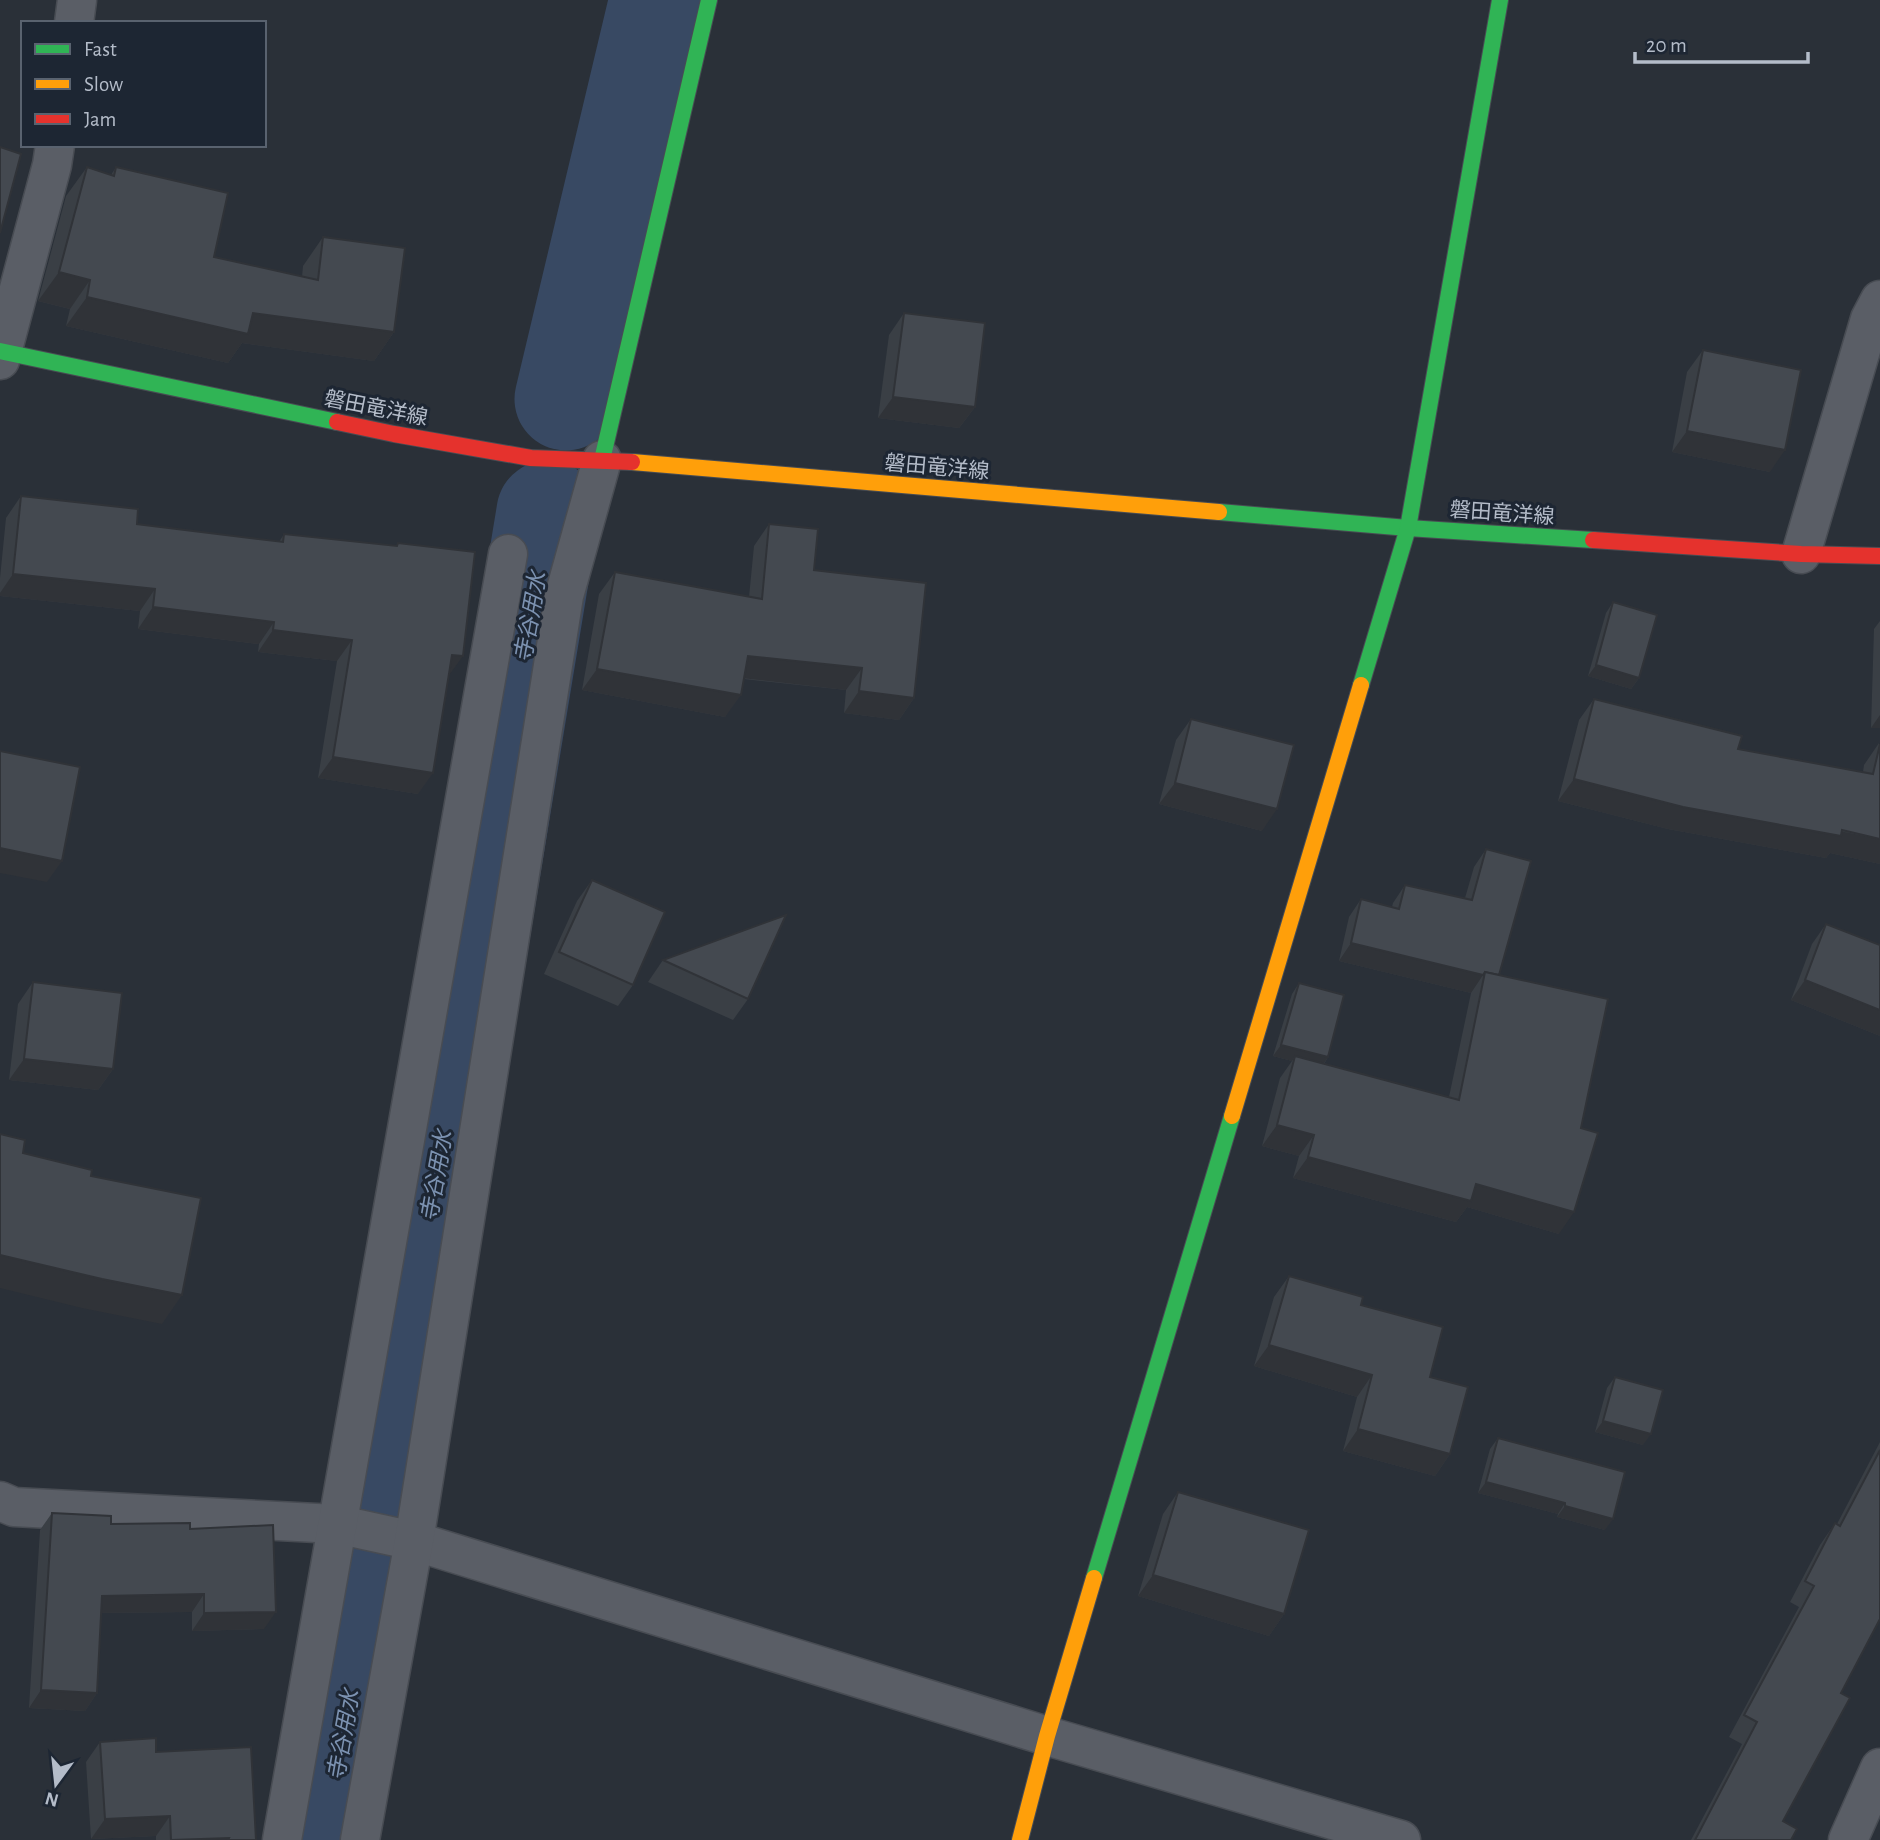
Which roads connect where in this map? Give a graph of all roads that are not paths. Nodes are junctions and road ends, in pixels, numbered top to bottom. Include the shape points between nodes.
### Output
1 (78, 0) edge
2 (709, 0) edge
3 (1500, 0) edge
4 (74, 21) edge
5 (55, 147) edge
6 (1880, 300) edge
7 (1, 354) edge
8 (602, 460) junction
9 (1408, 528) junction
10 (508, 554) dead end
11 (1801, 554) junction
12 (1880, 555) edge
13 (0, 1501) edge
14 (336, 1524) junction
15 (414, 1541) junction
16 (1047, 1736) junction
17 (1880, 1768) edge
18 (282, 1840) edge
19 (360, 1840) edge
20 (1020, 1840) edge
21 (1401, 1840) edge
22 (1848, 1840) edge

1 - 4 street
2 - 8 street
3 - 9 street
5 - 7 street
6 - 11 street via 1870,319
7 - 8 street, 磐田竜洋線 via 394,435 531,458
8 - 9 street, 磐田竜洋線
8 - 15 street via 564,596
9 - 11 street, 磐田竜洋線
9 - 16 street
10 - 14 street
11 - 12 street, 磐田竜洋線
13 - 14 street via 14,1507
14 - 15 street
14 - 18 street
15 - 16 street
15 - 19 street
16 - 20 street
16 - 21 street
17 - 22 street

